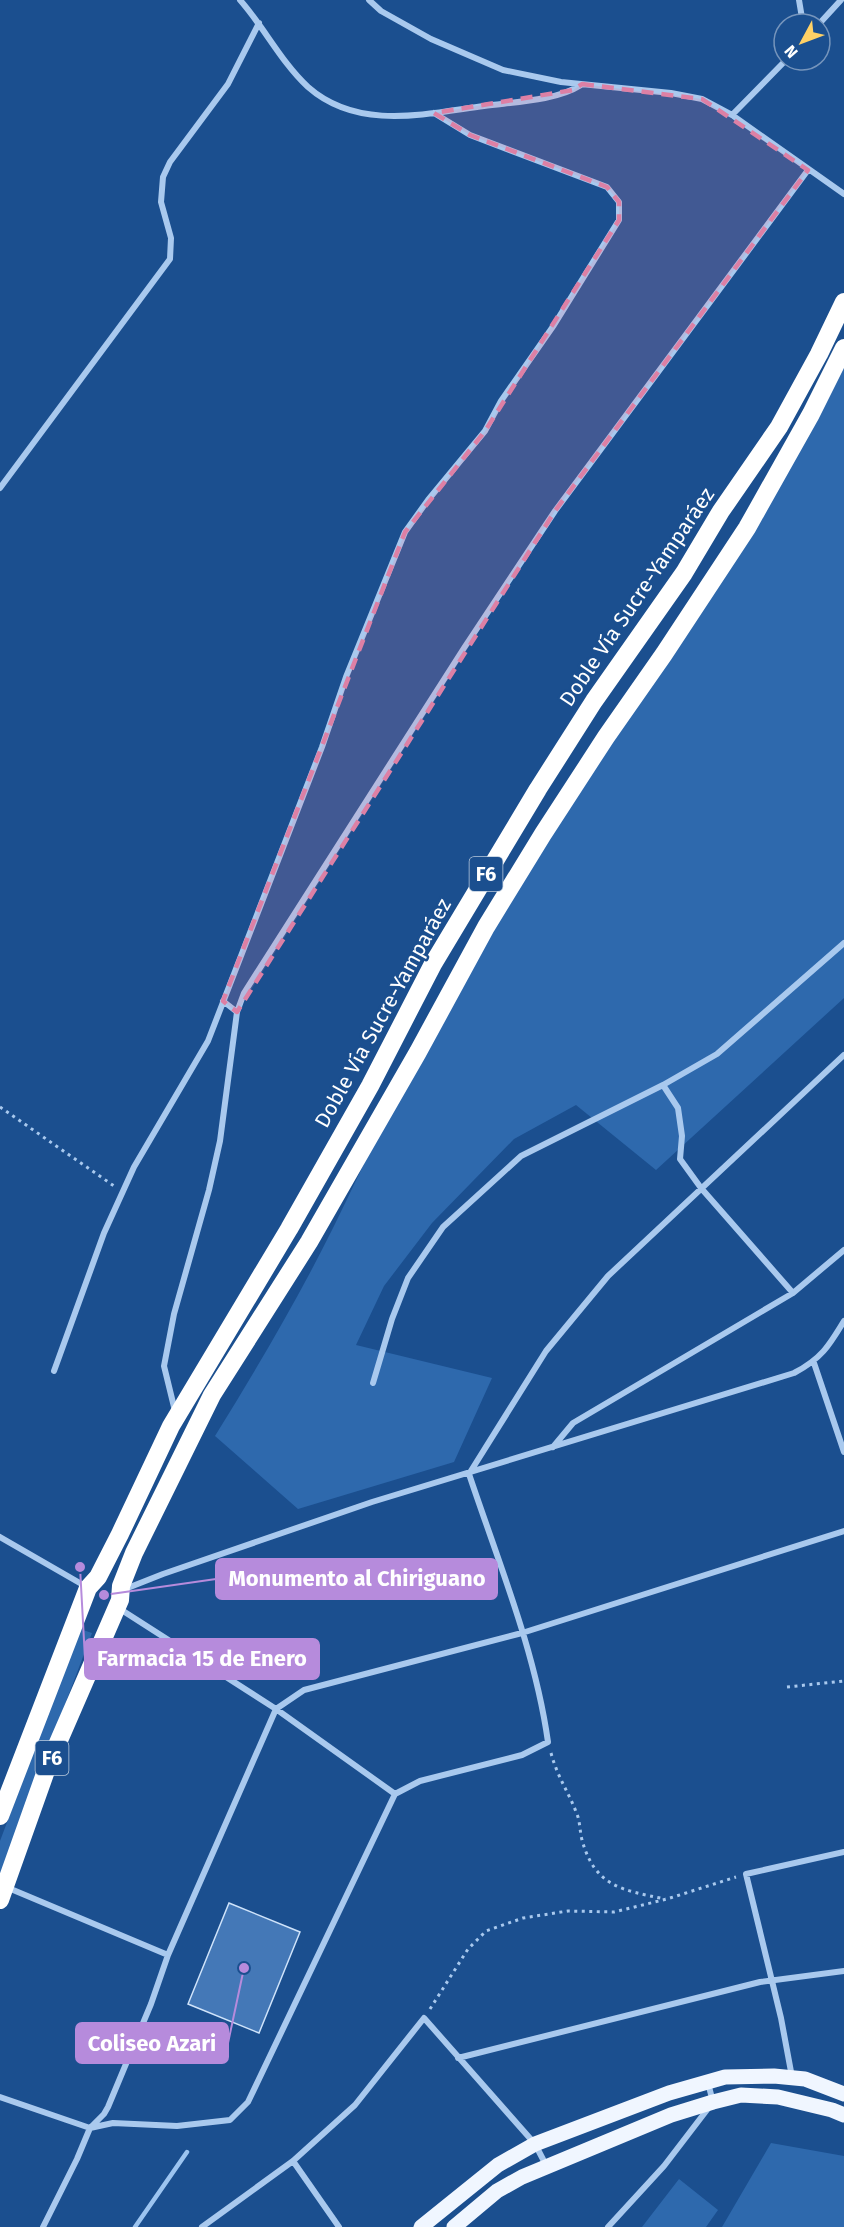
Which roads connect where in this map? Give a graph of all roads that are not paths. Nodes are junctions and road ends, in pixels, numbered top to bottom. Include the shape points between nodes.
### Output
1 (240, 0) edge
2 (369, 0) edge
3 (841, 0) edge
4 (830, 12) edge
5 (259, 23) junction
6 (774, 72) edge
7 (582, 84) junction
8 (434, 113) junction
9 (732, 115) junction
10 (808, 170) junction
11 (844, 194) edge
12 (844, 302) edge
13 (844, 348) edge
14 (0, 488) edge
15 (844, 944) edge
16 (223, 1001) junction
17 (237, 1012) junction
18 (844, 1055) edge
19 (663, 1085) junction
20 (701, 1188) junction
21 (844, 1250) edge
22 (794, 1293) junction
23 (844, 1321) edge
24 (814, 1363) junction
25 (54, 1371) dead end
26 (373, 1383) dead end
27 (176, 1417) junction
28 (192, 1434) junction
29 (552, 1448) junction
30 (844, 1452) edge
31 (469, 1474) junction
32 (844, 1531) edge
33 (0, 1537) edge
34 (93, 1583) junction
35 (118, 1600) junction
36 (82, 1607) junction
37 (522, 1633) junction
38 (276, 1709) junction
39 (395, 1794) junction
40 (0, 1816) edge
41 (844, 1852) edge
42 (2, 1891) edge
43 (168, 1955) junction
44 (844, 1971) edge
45 (770, 1981) junction
46 (458, 2058) junction
47 (792, 2078) junction
48 (707, 2082) junction
49 (844, 2094) edge
50 (0, 2097) edge
51 (713, 2102) junction
52 (844, 2115) edge
53 (90, 2128) junction
54 (535, 2144) junction
55 (293, 2161) junction
56 (547, 2167) junction
57 (43, 2227) edge
58 (202, 2227) edge
59 (339, 2227) edge
60 (421, 2227) edge
61 (454, 2227) edge
62 (608, 2227) edge

1 - 5 street
2 - 7 street via 431,39 503,70
3 - 4 street
5 - 8 street via 309,87 334,103 367,115 400,118
5 - 14 street via 228,84 162,177 161,202 171,238 170,259
6 - 9 street
7 - 8 street via 552,96
7 - 9 street via 702,99
8 - 16 street via 470,135 607,187 619,202 619,220 485,431 405,532
9 - 10 street
10 - 11 street
10 - 17 street via 555,511 250,984
12 - 27 highway, Doble Vía Sucre-Yamparáez / F6 via 779,427 594,701 479,886 289,1229
13 - 28 highway, F6 via 747,528 606,737 486,927 309,1242 212,1395
15 - 19 street via 717,1054
16 - 17 street
16 - 25 street via 208,1041 134,1167 104,1233
17 - 27 street via 220,1141 164,1366
18 - 20 street
19 - 20 street via 678,1108 680,1159
19 - 26 street via 521,1156 443,1227 408,1278
20 - 22 street
20 - 31 street via 608,1276 546,1351
21 - 22 street
22 - 29 street via 573,1423
23 - 24 street
24 - 29 street
24 - 30 street
27 - 28 street
27 - 34 highway, Doble Vía Sucre-Yamparáez / F6
28 - 35 highway, F6 via 159,1500
29 - 31 street
31 - 35 street via 372,1502 163,1574
31 - 37 street
32 - 37 street
33 - 34 street
34 - 35 highway via 110,1575 119,1581
34 - 36 highway, Doble Vía Sucre-Yamparáez / F6
35 - 36 highway via 102,1623 91,1622
35 - 38 street
35 - 42 highway, F6 via 47,1768
36 - 40 highway, Doble Vía Sucre-Yamparáez / F6
37 - 38 street via 304,1690
37 - 39 street via 543,1702 548,1742 522,1755 420,1781
38 - 39 street
38 - 43 street
39 - 53 street via 248,2102 230,2121 177,2126 113,2123
41 - 45 street via 746,1874
42 - 43 street
43 - 53 street via 108,2106
44 - 45 street
45 - 46 street
45 - 47 street
46 - 54 street
46 - 55 street via 424,2018 355,2105
47 - 48 main road via 725,2077
47 - 49 main road
48 - 51 street
48 - 54 main road
50 - 53 street
51 - 52 main road via 741,2095 778,2097
51 - 56 main road via 671,2115
51 - 62 street via 664,2166
53 - 57 street
54 - 56 street
54 - 60 main road via 498,2165
55 - 58 street
55 - 59 street
56 - 61 main road via 497,2191

